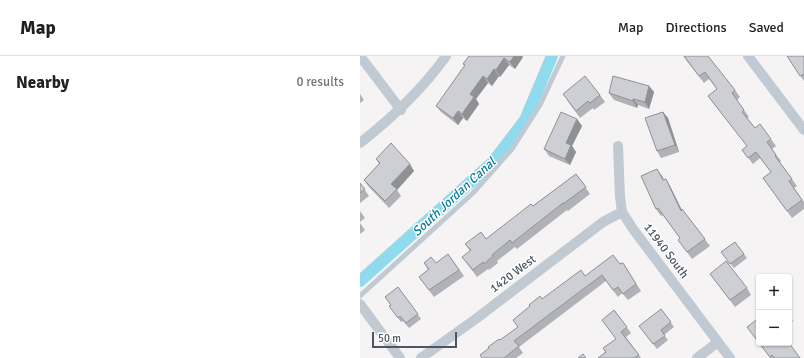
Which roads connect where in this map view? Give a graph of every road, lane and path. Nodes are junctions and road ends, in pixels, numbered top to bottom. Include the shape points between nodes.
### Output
1 (360, 56) edge
2 (446, 56) edge
3 (563, 56) edge
4 (748, 56) edge
5 (401, 110) junction
6 (804, 130) edge
7 (360, 142) edge
8 (618, 146) dead end
9 (622, 212) junction
10 (360, 296) edge
11 (360, 304) edge
12 (718, 342) junction
13 (400, 358) edge
14 (421, 358) edge
15 (697, 358) edge
16 (730, 358) edge

1 - 5 street
2 - 5 street via 433,75
3 - 10 lane via 540,104 512,149 473,193
4 - 6 street
5 - 7 street
8 - 9 street, 11940 South
9 - 12 street, 11940 South
9 - 14 street, 1420 West via 603,222
11 - 13 street
12 - 15 street
12 - 16 street, 11940 South

